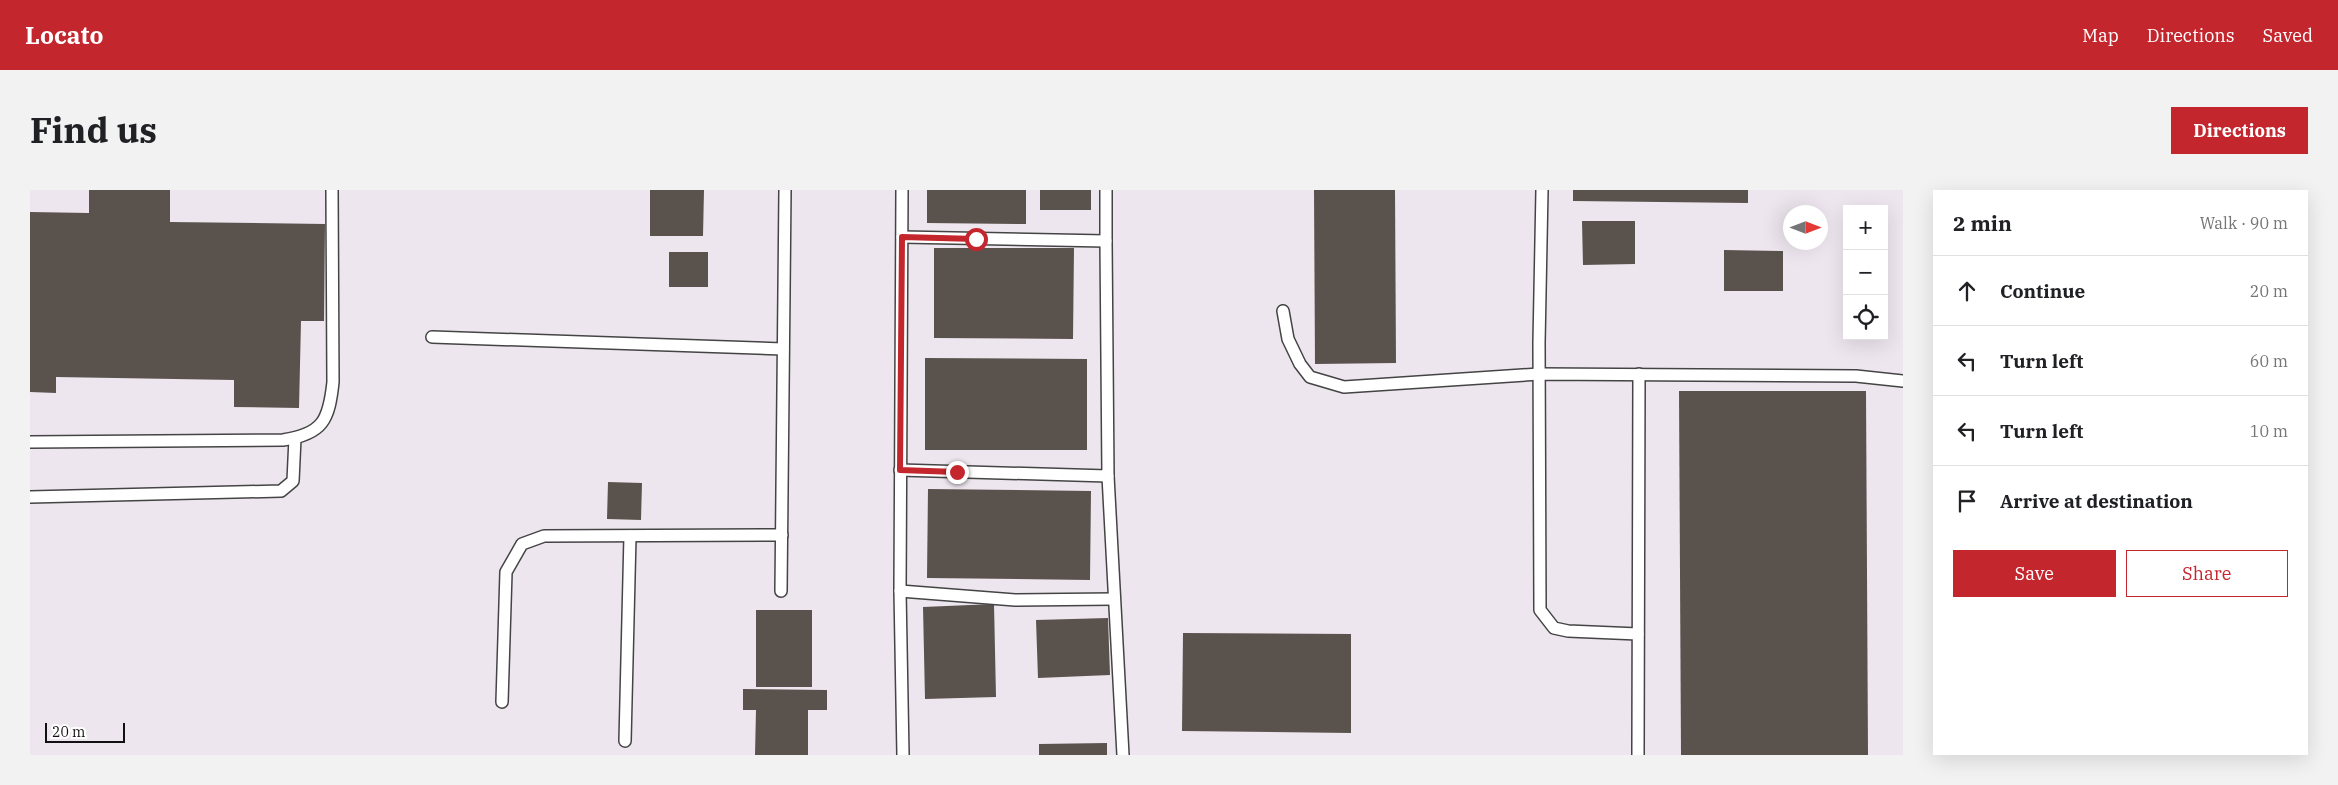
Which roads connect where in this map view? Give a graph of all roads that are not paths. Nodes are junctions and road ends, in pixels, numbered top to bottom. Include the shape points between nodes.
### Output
1 (332, 190) edge
2 (785, 190) edge
3 (902, 190) edge
4 (1106, 190) edge
5 (1542, 190) edge
6 (902, 237) junction
7 (1106, 241) junction
8 (1283, 311) dead end
9 (432, 337) dead end
10 (783, 349) junction
11 (1539, 374) junction
12 (1639, 374) junction
13 (1903, 381) edge
14 (294, 438) junction
15 (30, 442) edge
16 (900, 470) junction
17 (1108, 476) junction
18 (30, 497) edge
19 (782, 535) junction
20 (630, 536) junction
21 (781, 591) dead end
22 (900, 591) junction
23 (1114, 598) junction
24 (1638, 634) junction
25 (502, 702) dead end
26 (625, 741) dead end
27 (903, 755) edge
28 (1123, 755) edge
29 (1638, 755) edge

1 - 14 lane via 331,406 315,431
2 - 10 lane
3 - 6 lane
4 - 7 lane
5 - 11 lane
6 - 7 lane
6 - 16 lane
7 - 17 lane
8 - 11 lane via 1288,339 1300,364 1310,377 1332,385 1360,387
9 - 10 lane
10 - 19 lane
11 - 12 lane
11 - 24 lane via 1540,610 1554,628
12 - 13 lane via 1856,376
12 - 24 lane
14 - 15 lane
14 - 18 lane via 293,481 281,491
16 - 17 lane
16 - 22 lane
17 - 23 lane
19 - 20 lane
19 - 21 lane
20 - 25 lane via 544,536 522,544 506,572
20 - 26 lane
22 - 23 lane via 1015,600
22 - 27 lane
23 - 28 lane
24 - 29 lane

